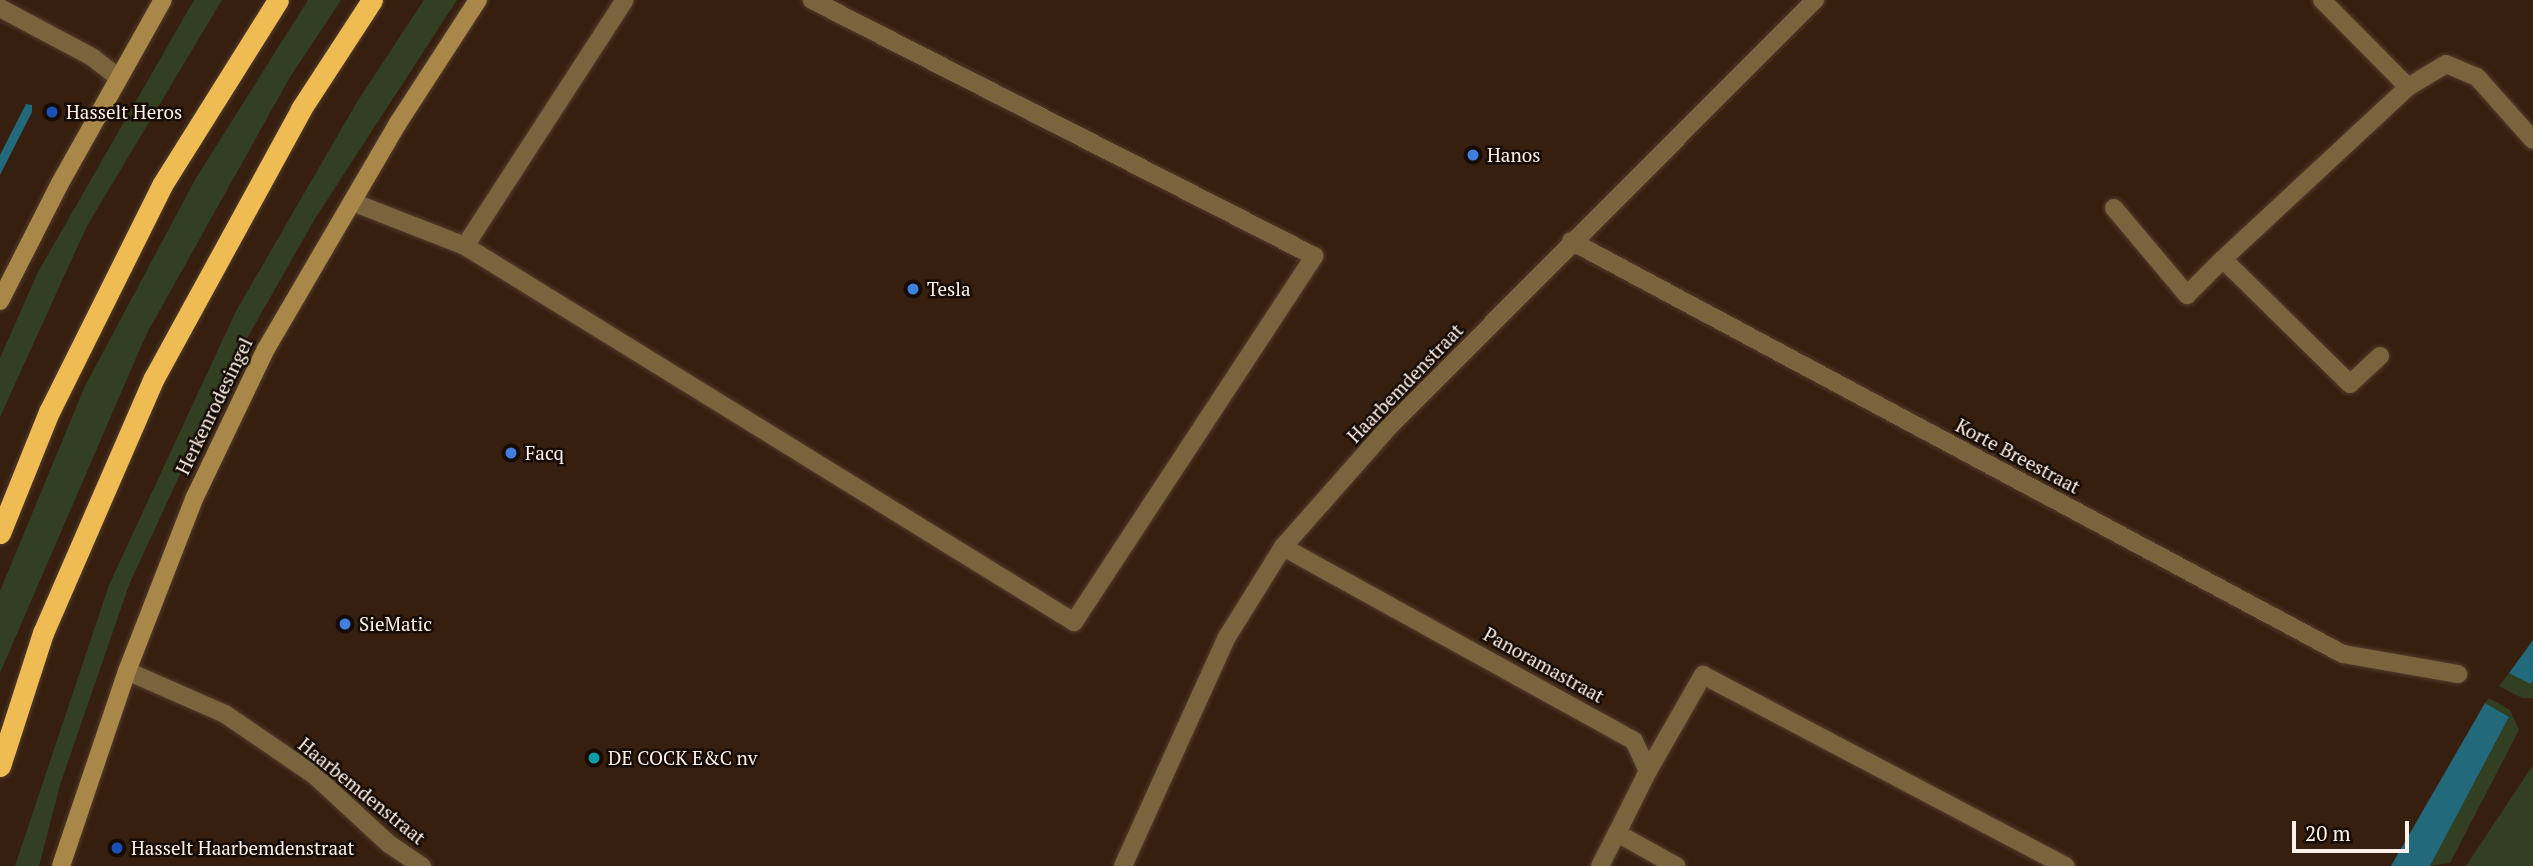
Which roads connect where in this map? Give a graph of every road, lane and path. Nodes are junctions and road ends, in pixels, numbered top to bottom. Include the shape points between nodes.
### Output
1 (163, 0) edge
2 (278, 0) edge
3 (372, 0) edge
4 (478, 0) edge
5 (625, 0) edge
6 (812, 0) edge
7 (1815, 0) edge
8 (2322, 0) edge
9 (0, 8) edge
10 (118, 77) junction
11 (2408, 88) junction
12 (2533, 140) edge
13 (352, 202) junction
14 (2114, 208) dead end
15 (1571, 241) junction
16 (465, 246) junction
17 (2223, 259) junction
18 (0, 301) edge
19 (2379, 356) dead end
20 (0, 533) edge
21 (1283, 547) junction
22 (127, 671) junction
23 (2458, 674) dead end
24 (0, 766) edge
25 (1648, 771) junction
26 (1617, 833) junction
27 (61, 866) edge
28 (422, 866) edge
29 (1124, 866) edge
30 (1600, 866) edge
31 (1676, 866) edge
32 (2066, 866) edge

1 - 10 street
2 - 20 highway via 162,185 49,412
3 - 24 highway via 301,109 154,378 43,633
4 - 13 street, Herkenrodesingel
5 - 16 street
6 - 16 street via 1314,256 1074,622
7 - 15 street, Haarbemdenstraat
8 - 11 street
9 - 10 street via 92,57
10 - 18 street
11 - 12 street via 2446,64 2477,77
11 - 17 street
13 - 16 street
13 - 22 street, Herkenrodesingel via 266,349 195,497
14 - 17 street via 2187,295
15 - 21 street, Haarbemdenstraat via 1388,428
15 - 23 street, Korte Breestraat via 2343,654
17 - 19 street via 2350,384
21 - 25 street, Panoramastraat via 1602,720 1634,741
21 - 29 street, Haarbemdenstraat via 1227,637
22 - 27 street, Herkenrodesingel
22 - 28 street, Haarbemdenstraat via 225,714 314,775 389,845
25 - 26 street
25 - 32 street via 1703,676
26 - 30 street
26 - 31 street

